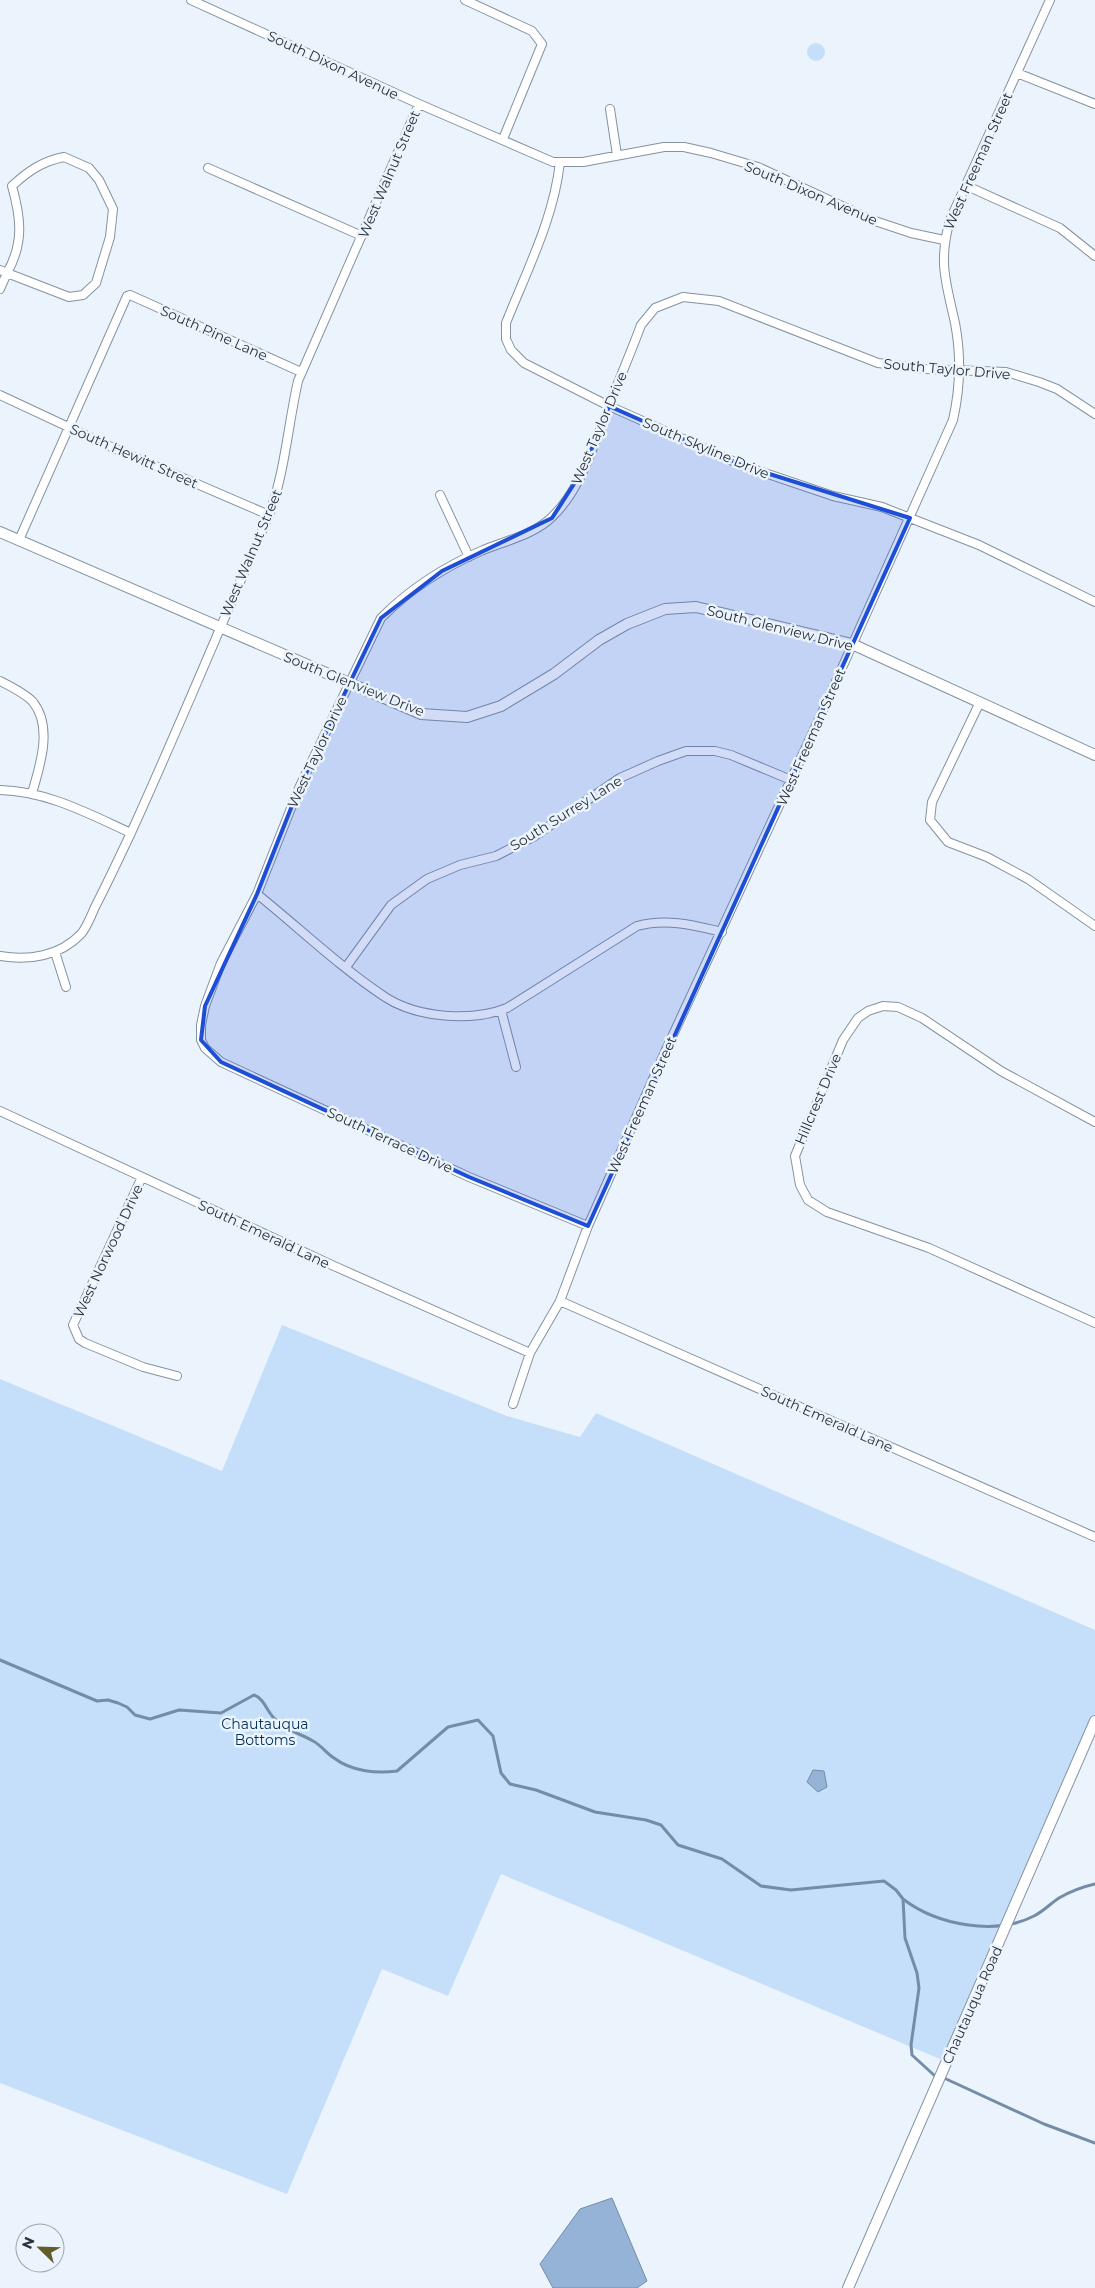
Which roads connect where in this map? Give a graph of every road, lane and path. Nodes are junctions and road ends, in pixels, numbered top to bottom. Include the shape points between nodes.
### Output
1 (191, 0) edge
2 (464, 0) edge
3 (1050, 0) edge
4 (1017, 73) junction
5 (419, 104) junction
6 (1095, 104) edge
7 (610, 109) dead end
8 (503, 139) junction
9 (617, 155) junction
10 (560, 162) junction
11 (208, 168) dead end
12 (968, 186) junction
13 (362, 236) junction
14 (944, 240) junction
15 (1095, 256) edge
16 (4, 272) edge
17 (0, 289) edge
18 (711, 300) joint
19 (958, 369) junction
20 (301, 372) junction
21 (0, 395) edge
22 (609, 406) junction
23 (1095, 414) edge
24 (68, 427) junction
25 (440, 494) dead end
26 (269, 515) junction
27 (910, 518) junction
28 (0, 532) edge
29 (19, 540) junction
30 (469, 557) junction
31 (1095, 602) edge
32 (220, 627) junction
33 (852, 644) junction
34 (0, 681) edge
35 (349, 684) junction
36 (980, 702) junction
37 (1095, 755) edge
38 (791, 780) junction
39 (0, 790) edge
40 (32, 793) junction
41 (131, 832) junction
42 (257, 894) junction
43 (1095, 926) edge
44 (722, 932) junction
45 (54, 952) junction
46 (0, 956) edge
47 (346, 967) junction
48 (66, 987) dead end
49 (501, 1010) junction
50 (201, 1040) joint
51 (516, 1067) dead end
52 (0, 1111) edge
53 (1095, 1122) edge
54 (142, 1177) junction
55 (588, 1226) junction
56 (560, 1301) junction
57 (1095, 1323) edge
58 (530, 1354) junction
59 (176, 1376) dead end
60 (513, 1404) dead end
61 (1095, 1537) edge
62 (1095, 1722) edge
63 (848, 2288) edge

1 - 5 street, South Dixon Avenue
2 - 8 street via 532,31 542,44
3 - 4 street, West Freeman Street
4 - 6 street
4 - 12 street, West Freeman Street
5 - 8 street, South Dixon Avenue
5 - 13 street, West Walnut Street
7 - 9 street
8 - 10 street, South Dixon Avenue
9 - 10 street, South Dixon Avenue via 583,162
9 - 14 street, South Dixon Avenue via 664,147 684,147 711,153 758,167 872,220
10 - 22 street, South Skyline Drive via 557,191 506,323 506,339 512,353 524,363
11 - 13 street
12 - 14 street, West Freeman Street via 950,220
12 - 15 street via 1060,228
13 - 20 street, West Walnut Street
14 - 19 street, West Freeman Street via 945,287 955,324
16 - 16 street via 16,257 20,227 12,186 27,172 48,160 64,157 89,168 99,180 112,209 110,238 96,283 82,295 69,297
16 - 17 street
18 - 19 street, South Taylor Drive via 878,363
18 - 22 street, West Taylor Drive via 683,297 655,308 646,316
19 - 23 street, South Taylor Drive via 1006,372 1039,382 1057,389
19 - 27 street, West Freeman Street via 953,420
20 - 24 street, South Pine Lane via 130,295
20 - 26 street, West Walnut Street via 279,487
21 - 24 street, South Hewitt Street
22 - 27 street, South Skyline Drive via 744,466
22 - 30 street, West Taylor Drive via 583,470 552,518
24 - 26 street, South Hewitt Street
24 - 29 street
25 - 30 street
26 - 32 street, West Walnut Street
27 - 31 street, South Skyline Drive via 979,545
27 - 33 street, West Freeman Street
28 - 29 street, South Glenview Drive
29 - 32 street, South Glenview Drive
30 - 35 street, West Taylor Drive via 422,584 381,618
32 - 35 street, South Glenview Drive
32 - 41 street, West Walnut Street
33 - 35 street, South Glenview Drive via 696,607 666,609 627,624 599,640 554,674 501,706 467,717 421,714
33 - 36 street, South Glenview Drive
33 - 38 street, West Freeman Street
34 - 40 street via 32,701 43,725 41,761
35 - 42 street, West Taylor Drive via 298,788
36 - 37 street, South Glenview Drive
36 - 43 street via 932,802 930,820 948,842 987,857 1028,879
38 - 44 street, West Freeman Street
38 - 47 street, South Surrey Lane via 715,751 686,751 658,761 620,778 534,838 496,856 460,866 421,883 391,905
39 - 40 street
40 - 41 street via 67,804
41 - 45 street, West Walnut Street via 82,932 71,944
42 - 47 street
42 - 50 street, West Taylor Drive via 220,965 205,1006
44 - 49 street via 667,921 636,926
44 - 55 street, West Freeman Street
45 - 46 street via 24,958
45 - 48 street
47 - 49 street via 386,998 414,1010 458,1016 493,1014
49 - 51 street
50 - 55 street, South Terrace Drive via 221,1062 469,1177
52 - 54 street, South Emerald Lane
53 - 57 street, Hillcrest Drive via 1001,1071 922,1018 898,1007 883,1006 858,1018 843,1040 795,1156 800,1185 808,1200 827,1212 929,1248
54 - 58 street, South Emerald Lane
54 - 59 street, West Norwood Drive via 73,1326 85,1343 144,1368
55 - 56 street, West Freeman Street
56 - 58 street, West Freeman Street
56 - 61 street, South Emerald Lane
58 - 60 street, West Freeman Street
62 - 63 street, Chautauqua Road

